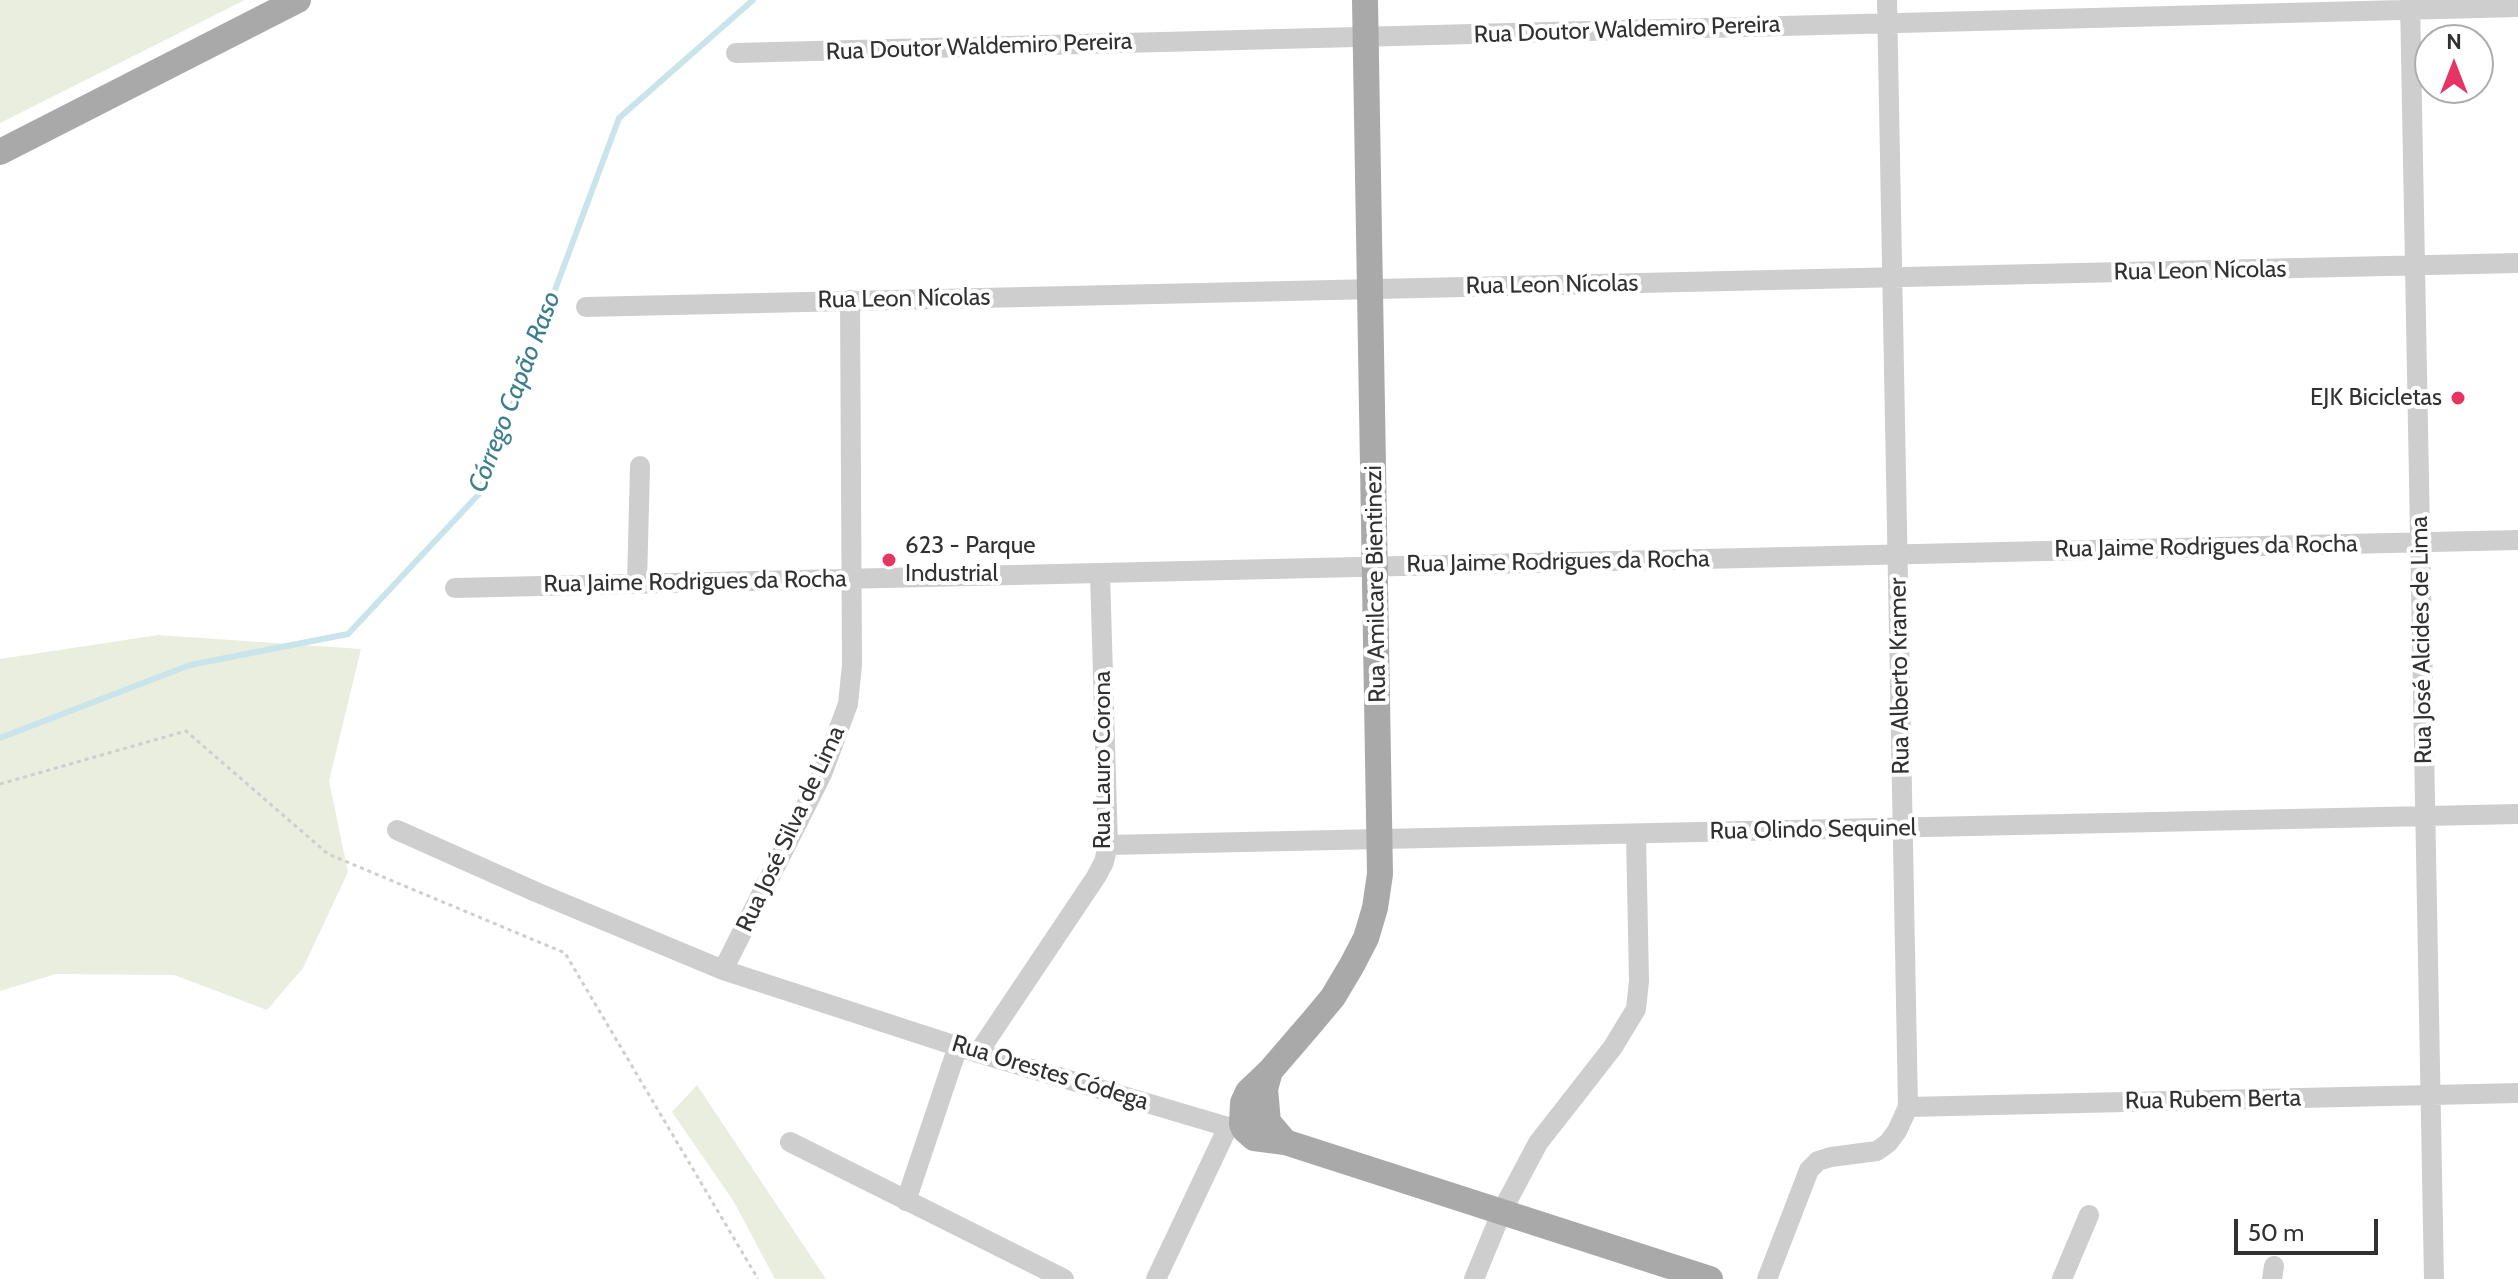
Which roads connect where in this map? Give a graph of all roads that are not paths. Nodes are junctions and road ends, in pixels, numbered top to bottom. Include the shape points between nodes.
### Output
1 (298, 0) edge
2 (1365, 0) edge
3 (1887, 0) edge
4 (2410, 5) edge
5 (2518, 7) edge
6 (1888, 23) junction
7 (1366, 37) junction
8 (736, 53) dead end
9 (0, 152) edge
10 (2518, 263) edge
11 (2415, 266) junction
12 (1892, 277) junction
13 (1371, 289) junction
14 (850, 300) junction
15 (586, 307) dead end
16 (640, 466) dead end
17 (2518, 540) edge
18 (2421, 542) junction
19 (1897, 555) junction
20 (1376, 566) junction
21 (1100, 573) junction
22 (852, 579) junction
23 (637, 584) junction
24 (455, 588) dead end
25 (2518, 814) edge
26 (2426, 816) junction
27 (1903, 828) junction
28 (397, 830) dead end
29 (1636, 834) junction
30 (1381, 839) junction
31 (1108, 845) junction
32 (723, 970) junction
33 (968, 1049) junction
34 (1270, 1071) junction
35 (2518, 1093) edge
36 (2431, 1096) junction
37 (1908, 1107) junction
38 (1235, 1125) junction
39 (790, 1142) dead end
40 (1285, 1142) junction
41 (906, 1201) junction
42 (1502, 1211) junction
43 (2089, 1215) dead end
44 (1064, 1279) edge
45 (1156, 1279) edge
46 (1474, 1279) edge
47 (1710, 1279) edge
48 (1767, 1279) edge
49 (2062, 1279) edge
50 (2434, 1279) edge

1 - 9 main road
2 - 7 main road, Rua Amilcare Bientinezi
3 - 6 street, Rua Alberto Kramer
4 - 5 street, Rua Doutor Waldemiro Pereira
4 - 6 street, Rua Doutor Waldemiro Pereira
4 - 11 street, Rua José Alcides de Lima
6 - 7 street, Rua Doutor Waldemiro Pereira
6 - 12 street, Rua Alberto Kramer
7 - 8 street, Rua Doutor Waldemiro Pereira
7 - 13 main road, Rua Amilcare Bientinezi
10 - 11 street, Rua Leon Nícolas
11 - 12 street, Rua Leon Nícolas
11 - 18 street, Rua José Alcides de Lima
12 - 13 street, Rua Leon Nícolas
12 - 19 street, Rua Alberto Kramer
13 - 14 street, Rua Leon Nícolas
13 - 20 main road, Rua Amilcare Bientinezi
14 - 15 street, Rua Leon Nícolas
14 - 22 street, Rua José Silva de Lima
16 - 23 street
17 - 18 street, Rua Jaime Rodrigues da Rocha
18 - 19 street, Rua Jaime Rodrigues da Rocha
18 - 26 street, Rua José Alcides de Lima
19 - 20 street, Rua Jaime Rodrigues da Rocha
19 - 27 street, Rua Alberto Kramer
20 - 21 street, Rua Jaime Rodrigues da Rocha
20 - 30 main road, Rua Amilcare Bientinezi
21 - 22 street, Rua Jaime Rodrigues da Rocha
21 - 31 street, Rua Lauro Corona
22 - 23 street, Rua Jaime Rodrigues da Rocha
22 - 32 street, Rua José Silva de Lima via 852,682 841,726
23 - 24 street, Rua Jaime Rodrigues da Rocha
25 - 26 street, Rua Olindo Sequinel
26 - 27 street, Rua Olindo Sequinel
26 - 36 street, Rua José Alcides de Lima
27 - 29 street, Rua Olindo Sequinel
27 - 37 street, Rua Alberto Kramer
28 - 32 street, Rua Orestes Códega
29 - 30 street, Rua Olindo Sequinel
29 - 42 street via 1636,1009 1538,1143
30 - 31 street, Rua Olindo Sequinel
30 - 34 main road, Rua Amilcare Bientinezi via 1377,897 1366,938 1333,997
31 - 33 street, Rua Lauro Corona via 1096,877
32 - 33 street, Rua Orestes Códega
33 - 38 street, Rua Orestes Códega
33 - 41 street, Rua Lauro Corona
34 - 38 main road, Rua Amilcare Bientinezi via 1248,1092
34 - 40 main road via 1265,1089 1268,1122
35 - 36 street, Rua Rubem Berta
36 - 37 street, Rua Rubem Berta
36 - 50 street, Rua José Alcides de Lima
37 - 48 street, Rua Alberto Kramer via 1897,1131 1877,1151 1831,1157 1809,1170
38 - 40 main road, Rua Orestes Códega via 1254,1138
38 - 45 street, Rua Amilcare Bientinezi
39 - 41 street
40 - 42 main road, Rua Orestes Códega
41 - 44 street
42 - 46 street
42 - 47 main road, Rua Orestes Códega
43 - 49 street

